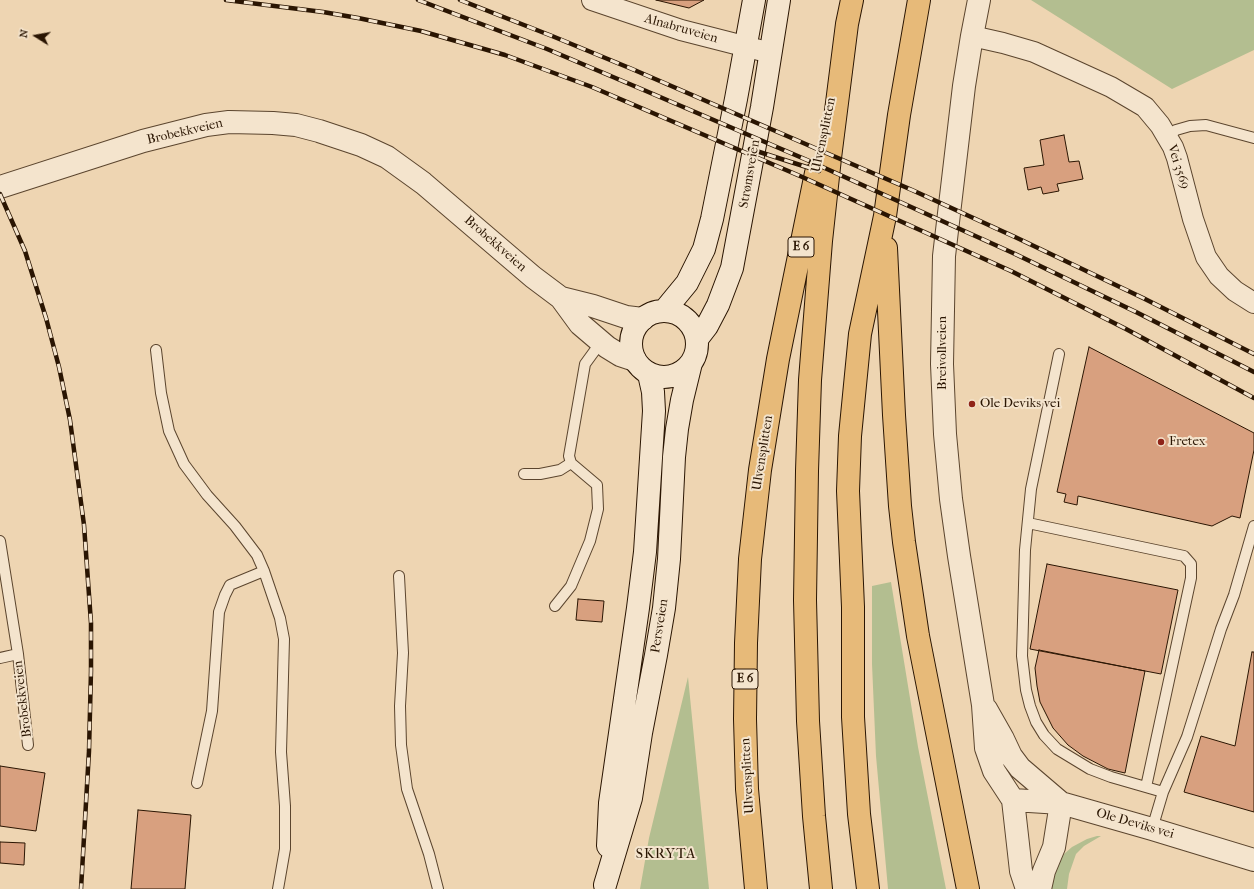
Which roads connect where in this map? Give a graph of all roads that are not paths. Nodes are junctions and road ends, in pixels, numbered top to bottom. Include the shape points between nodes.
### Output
1 (592, 0) edge
2 (754, 0) edge
3 (779, 0) edge
4 (852, 0) edge
5 (919, 0) edge
6 (979, 0) edge
7 (847, 24) junction
8 (972, 36) junction
9 (746, 47) junction
10 (771, 52) junction
11 (1167, 136) junction
12 (1254, 138) edge
13 (0, 187) edge
14 (885, 216) junction
15 (561, 298) junction
16 (1254, 303) edge
17 (664, 311) junction
18 (643, 319) junction
19 (697, 339) junction
20 (601, 342) junction
21 (156, 350) dead end
22 (1059, 354) dead end
23 (692, 363) junction
24 (642, 367) junction
25 (570, 463) junction
26 (524, 474) dead end
27 (1028, 523) junction
28 (1254, 526) edge
29 (0, 541) edge
30 (264, 571) junction
31 (399, 576) dead end
32 (555, 606) dead end
33 (18, 654) junction
34 (0, 658) edge
35 (983, 705) junction
36 (28, 745) dead end
37 (197, 783) dead end
38 (1146, 787) junction
39 (1163, 792) junction
40 (1013, 800) junction
41 (1061, 803) junction
42 (1152, 829) junction
43 (1254, 860) edge
44 (605, 887) edge
45 (278, 889) edge
46 (438, 889) edge
47 (756, 889) edge
48 (821, 889) edge
49 (868, 889) edge
50 (968, 889) edge
51 (1027, 889) edge
52 (1040, 889) edge

1 - 9 street, Alnabruveien via 681,30
2 - 9 street
3 - 10 street, Strømsveien
4 - 7 highway, E 6
5 - 14 highway
6 - 8 street, Breivollveien
7 - 47 highway, Ulvensplitten / E 6 via 778,359 755,512 745,679 748,789
7 - 48 highway, E 6 via 821,241 806,471 805,600 808,721
8 - 11 street, Vei 3569 via 1034,52 1111,87 1145,107
8 - 35 street, Breivollveien via 956,143 944,256 942,364 951,499
9 - 10 street, Alnabruveien
9 - 17 street via 704,249 687,283
10 - 19 street, Strømsveien via 732,268 718,306
11 - 12 lane via 1190,126 1206,125
11 - 16 street, Vei 3569 via 1177,158 1206,257 1235,291
13 - 15 street, Brobekkveien via 143,141 206,125 248,121 296,125 340,137 387,157 428,187
14 - 49 highway via 860,334 850,436 848,491 853,608 853,717 859,814
14 - 50 highway via 894,416 904,542 918,636
15 - 18 street, Brobekkveien via 626,317
15 - 20 street, Brobekkveien via 580,324
17 - 18 street via 653,313
17 - 19 street via 686,319
18 - 24 street via 637,325 632,338 632,352
19 - 23 street
20 - 24 street, Brobekkveien
20 - 25 lane via 585,364 569,456
21 - 30 lane via 169,431 184,464 257,555
22 - 27 lane via 1031,489
23 - 24 street via 677,375 668,377 658,377
23 - 44 street, Persveien via 677,429 664,608 631,798
24 - 44 street, Persveien via 653,392 654,411 645,552 610,803
25 - 26 lane via 560,470
25 - 32 lane via 597,485 598,509 590,541 579,567 570,586
27 - 38 lane via 1022,656 1026,690 1036,722 1057,749 1090,769
27 - 38 lane via 1184,556 1191,564 1191,578
28 - 39 lane via 1187,737
29 - 33 lane, Brobekkveien
30 - 37 lane via 230,585 219,612 212,711
30 - 45 lane via 280,618 284,639 281,752 285,849
31 - 46 lane via 403,653 401,745 407,789
33 - 34 lane, Brobekkveien
33 - 36 lane, Brobekkveien
35 - 40 street, Breivollveien via 989,760
35 - 41 street, Breivollveien via 1020,768
38 - 39 lane
39 - 42 lane
40 - 41 street, Ole Deviks vei
40 - 51 street via 1021,871
41 - 42 street, Ole Deviks vei
41 - 52 street via 1054,847
42 - 43 street, Ole Deviks vei

